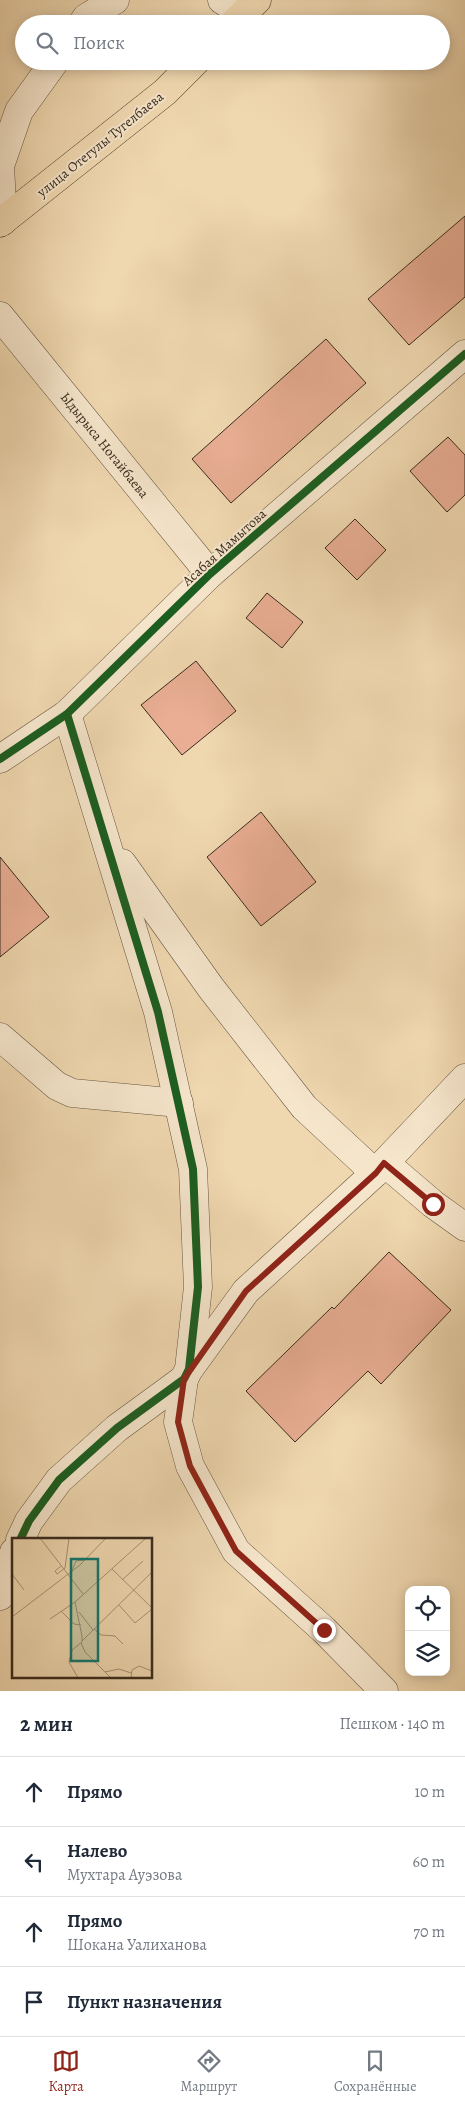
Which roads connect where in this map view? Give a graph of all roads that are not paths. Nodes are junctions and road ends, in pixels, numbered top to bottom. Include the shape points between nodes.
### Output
1 (115, 0) edge
2 (91, 15) edge
3 (49, 70) edge
4 (187, 70) edge
5 (1, 222) edge
6 (0, 316) edge
7 (465, 354) edge
8 (210, 574) junction
9 (67, 714) junction
10 (0, 759) edge
11 (108, 843) junction
12 (0, 1037) edge
13 (465, 1078) edge
14 (179, 1103) junction
15 (380, 1168) junction
16 (465, 1228) edge
17 (187, 1374) junction
18 (21, 1538) edge
19 (12, 1558) edge
20 (0, 1596) edge
21 (384, 1691) edge

1 - 2 street
3 - 5 street via 19,111 0,166
4 - 5 main road, улица Отегулы Тугелбаева via 165,92
6 - 8 street, Ыдырыса Ногайбаева
7 - 8 street, Асабая Мамытова
8 - 9 street, Асабая Мамытова
9 - 10 street, Асабая Мамытова
9 - 11 street
11 - 14 street via 158,1012
11 - 15 street via 210,988 304,1108
12 - 14 street via 57,1086 72,1093
13 - 15 street
14 - 17 street via 193,1169 198,1286
15 - 16 street
15 - 17 street via 246,1291
17 - 18 street via 59,1480 29,1521
17 - 21 street via 178,1422 190,1466 236,1551 324,1630
19 - 20 street

